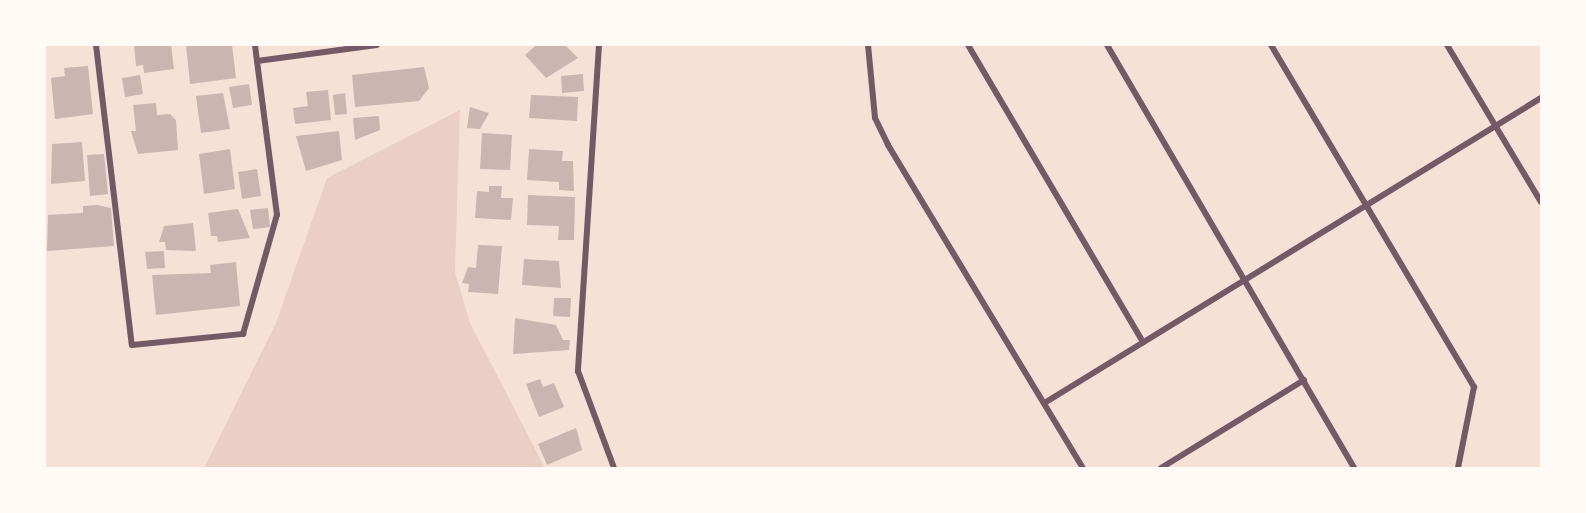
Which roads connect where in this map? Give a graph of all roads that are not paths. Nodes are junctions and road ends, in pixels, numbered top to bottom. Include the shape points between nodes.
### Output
1 (96, 45) edge
2 (255, 45) edge
3 (377, 45) edge
4 (599, 45) edge
5 (868, 45) edge
6 (968, 45) edge
7 (1107, 45) edge
8 (1271, 45) edge
9 (1447, 45) edge
10 (257, 60) junction
11 (1541, 98) edge
12 (1495, 126) junction
13 (1541, 202) edge
14 (1366, 205) junction
15 (1246, 279) junction
16 (1143, 342) junction
17 (1304, 380) junction
18 (1046, 402) junction
19 (614, 468) edge
20 (1083, 468) edge
21 (1161, 468) edge
22 (1354, 468) edge
23 (1458, 468) edge

1 - 10 street via 132,345 243,334 277,215
2 - 10 street
3 - 10 street
4 - 19 street via 578,371
5 - 18 street via 875,118
6 - 16 street
7 - 15 street
8 - 14 street
9 - 12 street
11 - 12 street
12 - 13 street
12 - 14 street
14 - 15 street
14 - 23 street via 1474,387
15 - 16 street
15 - 17 street
16 - 18 street
17 - 21 street
17 - 22 street
18 - 20 street

